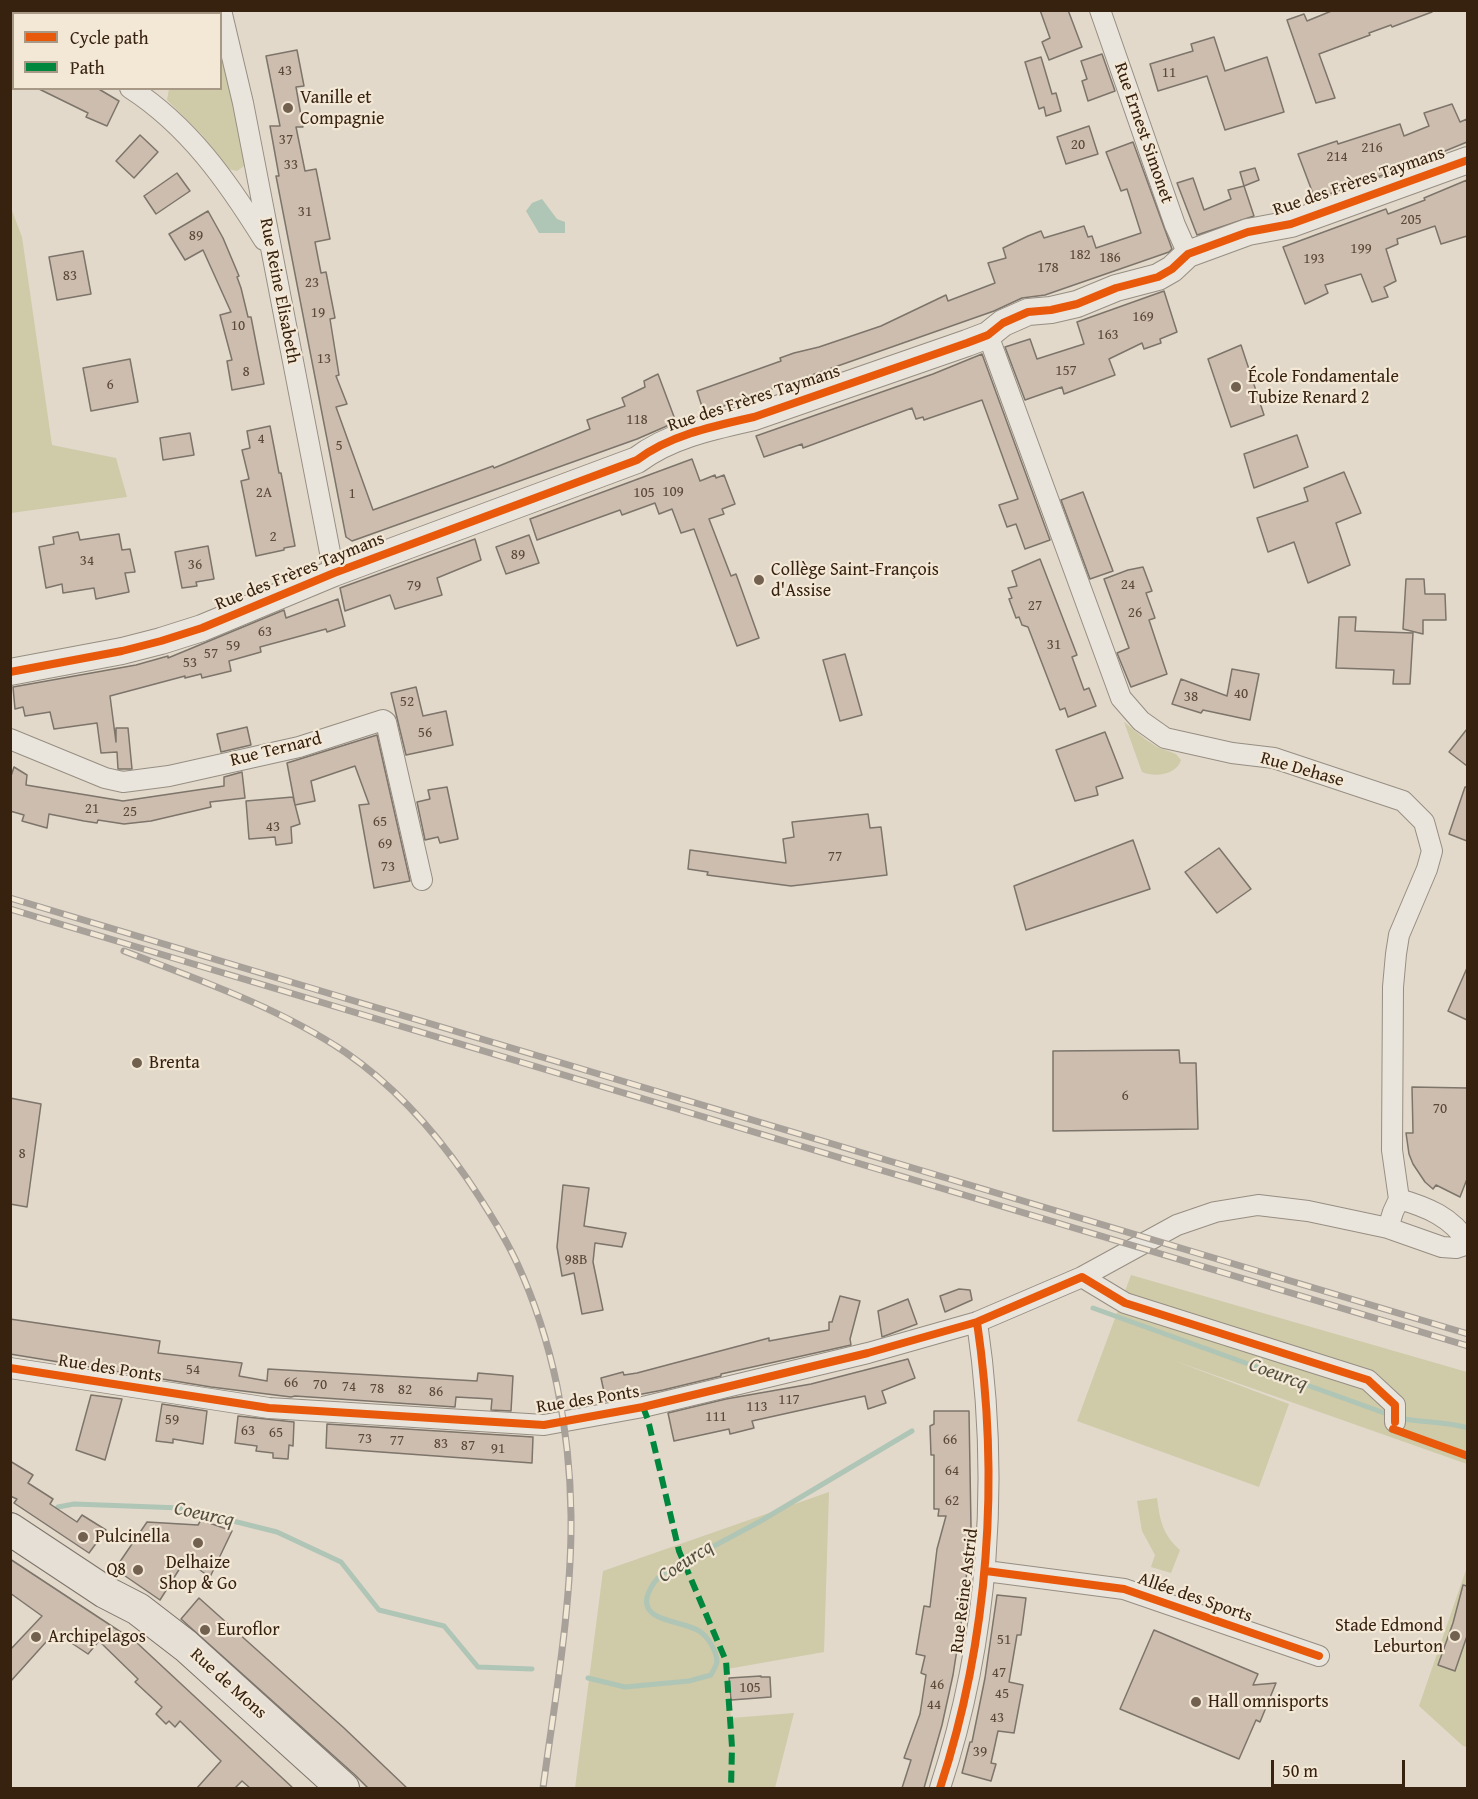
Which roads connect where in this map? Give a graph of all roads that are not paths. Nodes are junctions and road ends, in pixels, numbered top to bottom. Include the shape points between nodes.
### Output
1 (1100, 10) edge
2 (222, 23) edge
3 (143, 92) edge
4 (1467, 160) edge
5 (271, 251) junction
6 (1188, 254) junction
7 (988, 335) junction
8 (334, 573) junction
9 (10, 672) edge
10 (10, 739) edge
11 (422, 880) dead end
12 (1399, 1199) junction
13 (1388, 1228) junction
14 (1467, 1243) edge
15 (1082, 1277) junction
16 (977, 1322) junction
17 (10, 1368) edge
18 (1395, 1416) dead end
19 (10, 1530) edge
20 (986, 1571) junction
21 (105, 1592) junction
22 (1319, 1656) dead end
23 (317, 1788) edge
24 (343, 1788) edge
25 (940, 1788) edge

1 - 6 street, Rue Ernest Simonet
2 - 5 street, Rue Reine Elisabeth via 243,103
3 - 5 street via 188,135 231,187
4 - 6 street, Rue des Frères Taymans via 1291,224 1248,232
5 - 8 street, Rue Reine Elisabeth
6 - 7 street, Rue des Frères Taymans via 1158,277 1077,304 1028,312
7 - 8 street, Rue des Frères Taymans via 754,417 668,442 637,460
7 - 12 street, Rue Dehase via 1121,698 1141,721 1166,738 1274,758 1403,801 1424,822 1432,851 1399,935 1393,987 1392,1150
8 - 9 street, Rue des Frères Taymans via 161,641
10 - 11 street, Rue Ternard via 123,782 169,776 299,747 382,720 386,722
12 - 13 street, Rue Dehase
12 - 14 street via 1426,1207 1459,1228
13 - 14 street, Rue des Ponts via 1442,1247 1456,1248
13 - 15 street, Rue des Ponts via 1258,1205 1215,1212 1177,1225
15 - 16 street, Rue des Ponts
15 - 18 street via 1125,1303 1368,1380 1395,1405
16 - 17 street, Rue des Ponts via 868,1353 643,1407 544,1425 269,1408
16 - 20 street, Rue Reine Astrid via 986,1411
19 - 21 main road, Rue de Mons
20 - 22 street, Allée des Sports via 1124,1589
20 - 25 street, Rue Reine Astrid via 967,1688
21 - 23 main road, Rue de Mons
21 - 24 main road, Rue de Mons via 138,1609 186,1646

